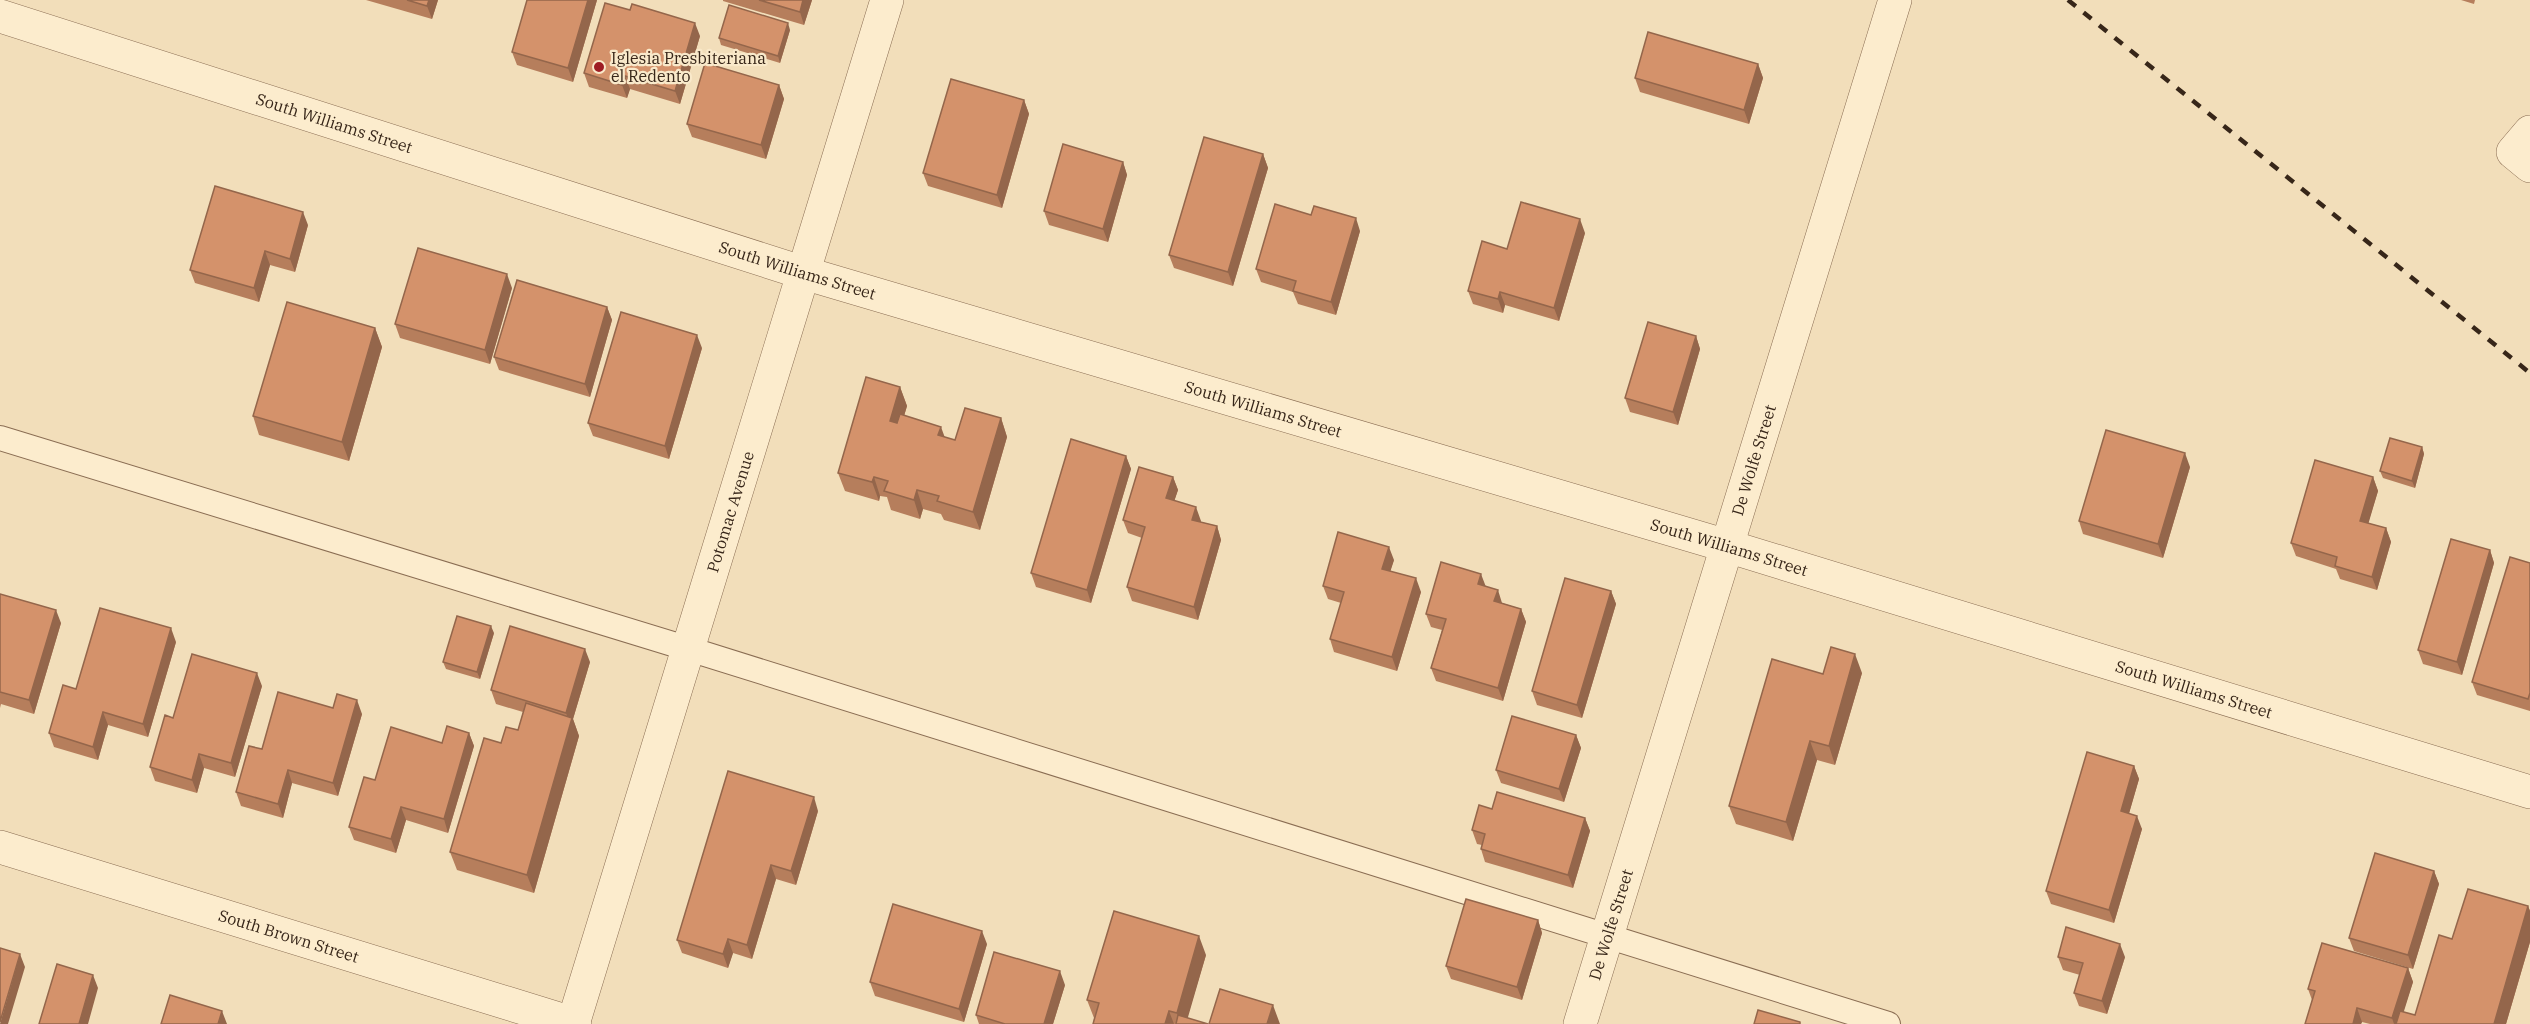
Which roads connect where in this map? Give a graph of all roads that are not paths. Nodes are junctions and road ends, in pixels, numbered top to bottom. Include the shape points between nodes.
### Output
1 (887, 0) edge
2 (1895, 0) edge
3 (0, 16) edge
4 (2530, 132) edge
5 (2530, 166) edge
6 (804, 273) junction
7 (0, 438) edge
8 (1727, 546) junction
9 (689, 649) junction
10 (2530, 792) edge
11 (0, 847) edge
12 (1607, 936) junction
13 (574, 1024) edge
14 (1580, 1024) edge
15 (1888, 1024) edge

1 - 6 street, Potomac Avenue
2 - 8 street, De Wolfe Street
3 - 6 street, South Williams Street
4 - 5 street via 2513,152
6 - 8 street, South Williams Street
6 - 9 street, Potomac Avenue
7 - 9 lane
8 - 10 street, South Williams Street
8 - 12 street, De Wolfe Street
9 - 12 lane
9 - 13 street, Potomac Avenue
11 - 13 street, South Brown Street
12 - 14 street, De Wolfe Street
12 - 15 lane

